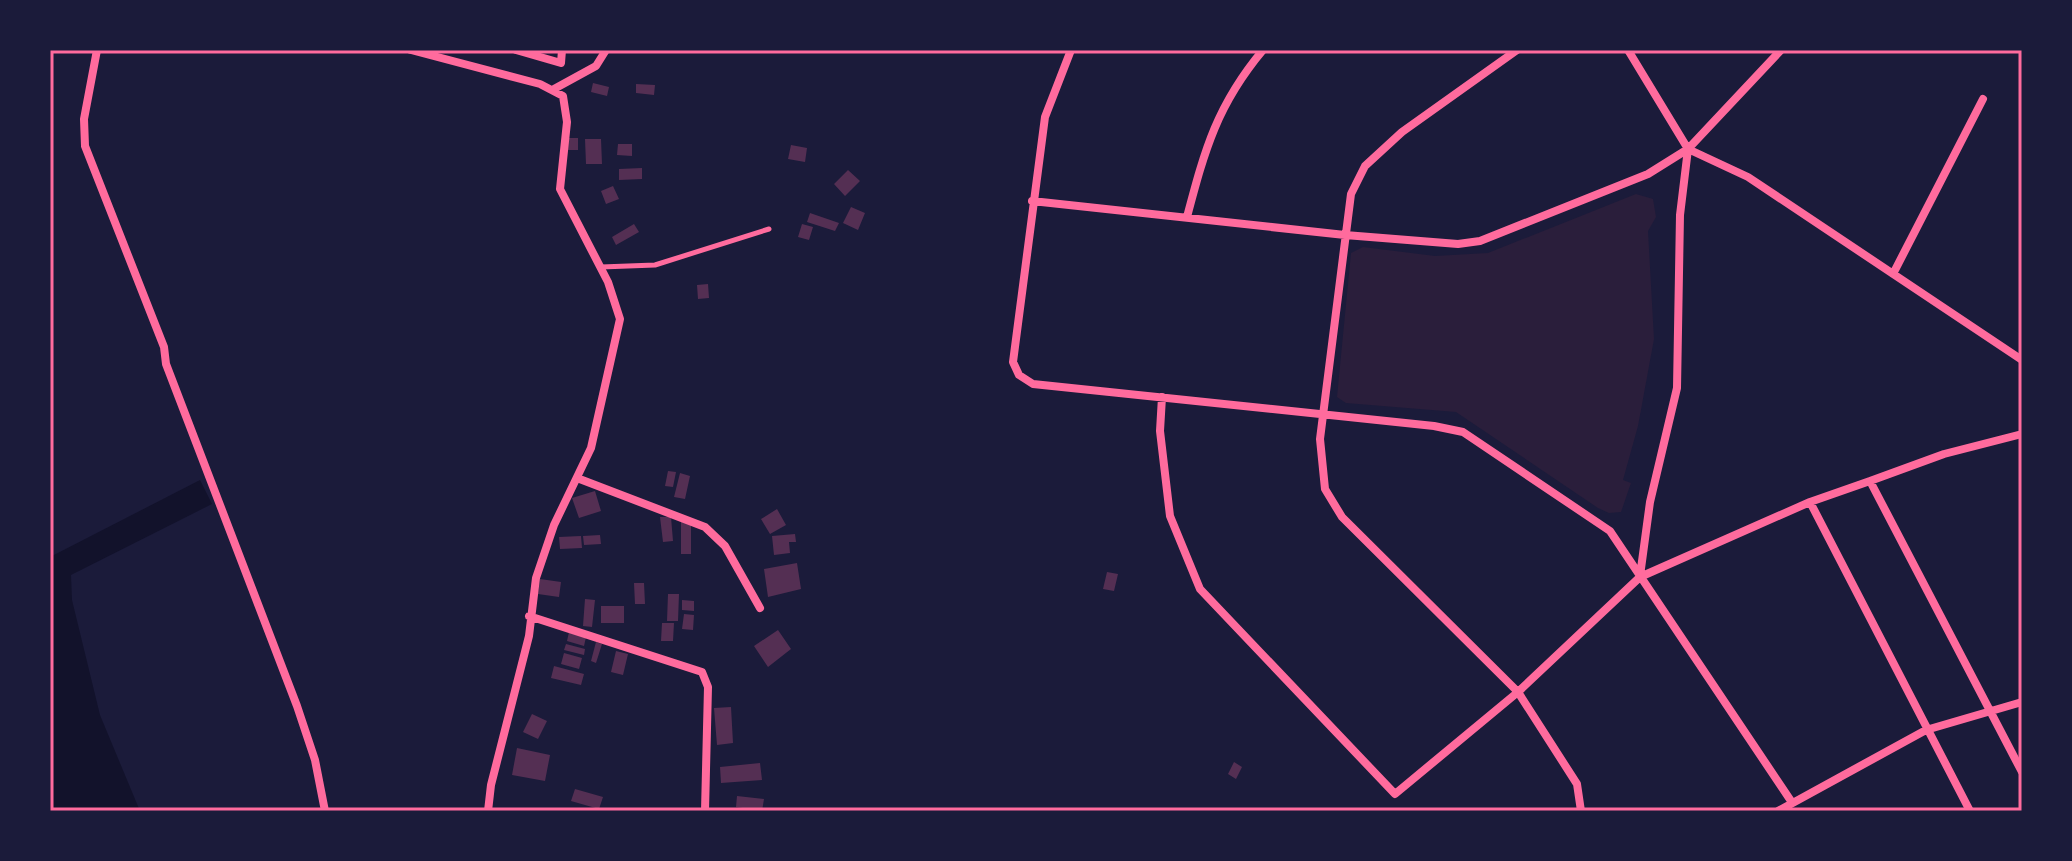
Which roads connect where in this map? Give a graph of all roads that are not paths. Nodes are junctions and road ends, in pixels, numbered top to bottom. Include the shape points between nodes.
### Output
1 (97, 50) edge
2 (411, 50) edge
3 (516, 50) edge
4 (562, 50) edge
5 (606, 50) edge
6 (1071, 50) edge
7 (1263, 50) edge
8 (1517, 50) edge
9 (1628, 50) edge
10 (1779, 51) edge
11 (554, 89) junction
12 (1983, 99) dead end
13 (1688, 149) junction
14 (1032, 201) junction
15 (1187, 217) junction
16 (769, 229) dead end
17 (1345, 235) junction
18 (600, 267) junction
19 (1893, 274) junction
20 (2022, 360) edge
21 (1162, 397) junction
22 (1322, 414) junction
23 (2022, 434) edge
24 (577, 478) junction
25 (1870, 481) junction
26 (1810, 502) junction
27 (1640, 577) junction
28 (760, 608) dead end
29 (529, 616) junction
30 (1518, 692) junction
31 (2022, 702) edge
32 (1988, 710) junction
33 (1926, 730) junction
34 (2022, 772) edge
35 (1791, 801) junction
36 (325, 811) edge
37 (488, 811) edge
38 (705, 811) edge
39 (1581, 811) edge
40 (1778, 811) edge
41 (1970, 811) edge

1 - 36 street via 84,119 89,160 297,706
2 - 11 street
3 - 4 street via 561,63
5 - 11 street via 596,66
6 - 14 street via 1045,117
7 - 15 street via 1236,82 1208,138
8 - 17 street via 1402,132 1365,166 1351,194
9 - 13 street
10 - 13 street
11 - 18 street via 566,105 560,189
12 - 19 street
13 - 17 street via 1648,174 1480,241
13 - 19 street via 1748,177
13 - 27 street via 1680,215 1677,388 1650,502
14 - 15 street
14 - 21 street via 1013,362 1019,375 1033,384
15 - 17 street
16 - 18 lane via 655,265
17 - 22 street
18 - 24 street via 620,319 591,448
19 - 20 street
21 - 22 street
21 - 30 street via 1160,431 1170,516 1200,589 1395,794
22 - 27 street via 1463,432 1610,531
22 - 30 street via 1325,489 1342,517
23 - 25 street
24 - 28 street via 705,527 725,546
24 - 29 street via 554,525
25 - 26 street
25 - 32 street
26 - 27 street
26 - 33 street
27 - 30 street
27 - 35 street
29 - 37 street
29 - 38 street via 702,672 708,687
30 - 39 street via 1577,784
31 - 32 street
32 - 33 street
32 - 34 street
33 - 35 street
33 - 41 street
35 - 40 street

